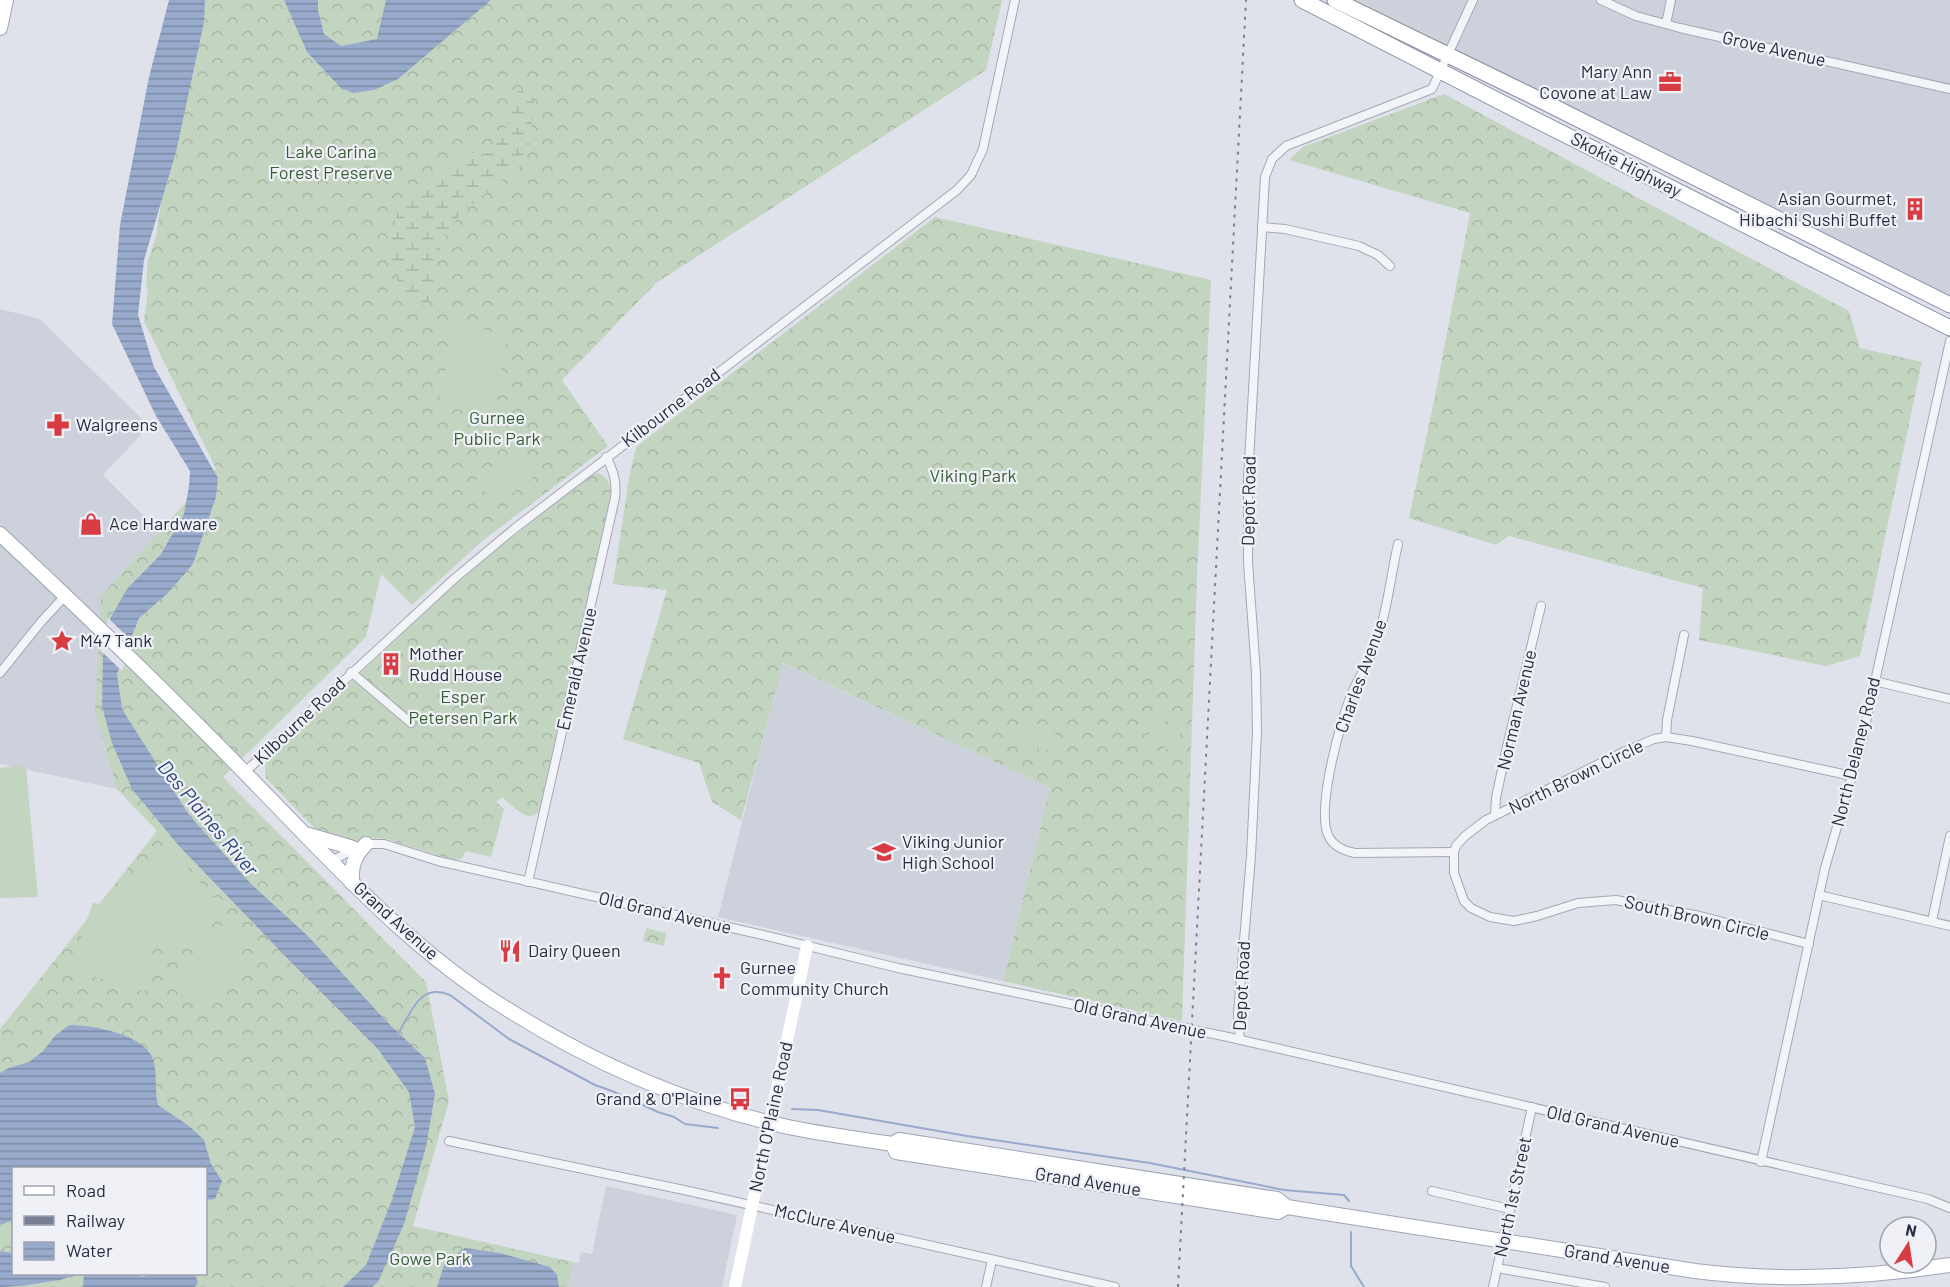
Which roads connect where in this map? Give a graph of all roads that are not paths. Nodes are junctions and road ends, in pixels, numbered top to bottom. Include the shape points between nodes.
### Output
1 (6, 0) edge
2 (1016, 0) edge
3 (1302, 0) edge
4 (1335, 0) edge
5 (1473, 0) edge
6 (1601, 0) edge
7 (1671, 0) edge
8 (1666, 24) junction
9 (0, 28) edge
10 (1447, 55) junction
11 (1440, 70) junction
12 (1950, 89) edge
13 (1262, 227) junction
14 (1389, 266) dead end
15 (1950, 305) edge
16 (1950, 328) edge
17 (1950, 341) edge
18 (606, 457) junction
19 (0, 534) edge
20 (1398, 543) dead end
21 (65, 596) junction
22 (1541, 606) dead end
23 (1684, 635) dead end
24 (351, 672) junction
25 (0, 673) edge
26 (1874, 681) junction
27 (1950, 699) edge
28 (411, 723) dead end
29 (1666, 737) junction
30 (245, 772) junction
31 (1852, 776) junction
32 (1495, 815) junction
33 (304, 833) junction
34 (1950, 836) edge
35 (360, 846) junction
36 (1454, 852) junction
37 (331, 861) junction
38 (528, 882) junction
39 (352, 883) junction
40 (1819, 895) junction
41 (1932, 921) junction
42 (1950, 926) edge
43 (1809, 944) junction
44 (807, 946) junction
45 (1240, 1040) junction
46 (1532, 1107) junction
47 (770, 1122) junction
48 (449, 1141) dead end
49 (1761, 1162) junction
50 (1432, 1191) dead end
51 (752, 1205) junction
52 (1950, 1208) edge
53 (1510, 1209) junction
54 (1503, 1241) junction
55 (992, 1260) junction
56 (1950, 1265) edge
57 (1497, 1268) junction
58 (735, 1287) edge
59 (986, 1287) edge
60 (1115, 1287) edge
61 (1493, 1287) edge
62 (1605, 1287) edge

1 - 9 main road
2 - 18 street, Kilbourne Road via 983,149 971,175 937,207
3 - 11 highway, Skokie Highway
4 - 10 highway, Skokie Highway
5 - 10 street, Depot Road
6 - 8 street, Grove Avenue
7 - 8 street
8 - 12 street, Grove Avenue
10 - 11 street, Depot Road
10 - 15 highway, Skokie Highway
11 - 13 street, Depot Road via 1432,89 1302,139 1278,153 1265,177
11 - 16 highway, Skokie Highway
13 - 14 street via 1359,246 1378,255
13 - 45 street, Depot Road via 1248,533 1257,732 1238,1013
17 - 26 street, North Delaney Road
18 - 24 street, Kilbourne Road via 454,579
18 - 38 street, Emerald Avenue via 615,477 615,498
19 - 21 main road, Grand Avenue
20 - 36 street, Charles Avenue via 1373,650 1343,718 1324,820 1329,838 1346,851
21 - 25 street
21 - 30 main road, Grand Avenue
22 - 32 street, Norman Avenue via 1505,755
23 - 29 street
24 - 28 street
24 - 30 street, Kilbourne Road
26 - 27 street
26 - 31 street, North Delaney Road
29 - 31 street, North Brown Circle
29 - 32 street, North Brown Circle via 1623,752
30 - 33 main road, Grand Avenue
31 - 40 street, North Delaney Road
32 - 36 street, North Brown Circle via 1465,836
33 - 35 main road via 334,844
33 - 37 main road, Grand Avenue
34 - 41 street
35 - 37 street
35 - 38 street, Old Grand Avenue via 394,846 438,861
35 - 39 main road via 351,870
36 - 43 street, South Brown Circle via 1454,873 1464,901 1470,908 1503,921 1525,920 1578,903 1616,900 1700,916
37 - 39 main road, Grand Avenue
38 - 44 street, Old Grand Avenue
39 - 47 main road, Grand Avenue via 452,971 556,1038 669,1090
40 - 41 street
40 - 43 street, North Delaney Road
41 - 42 street
43 - 49 street, North Delaney Road
44 - 45 street, Old Grand Avenue
44 - 47 street, North O'Plaine Road
45 - 46 street, Old Grand Avenue
46 - 49 street, Old Grand Avenue
46 - 53 street, North 1st Street
47 - 51 street, North O'Plaine Road
47 - 54 main road, Grand Avenue via 892,1144 896,1152 1278,1212 1287,1207
48 - 51 street, McClure Avenue
49 - 52 street, Old Grand Avenue via 1928,1199
50 - 53 street
51 - 55 street, McClure Avenue
51 - 58 street, North O'Plaine Road
53 - 54 street, North 1st Street
54 - 56 main road, Grand Avenue via 1695,1271 1771,1278 1857,1277
54 - 57 street, North 1st Street
55 - 59 street
55 - 60 street, McClure Avenue
57 - 61 street, North 1st Street
57 - 62 street

